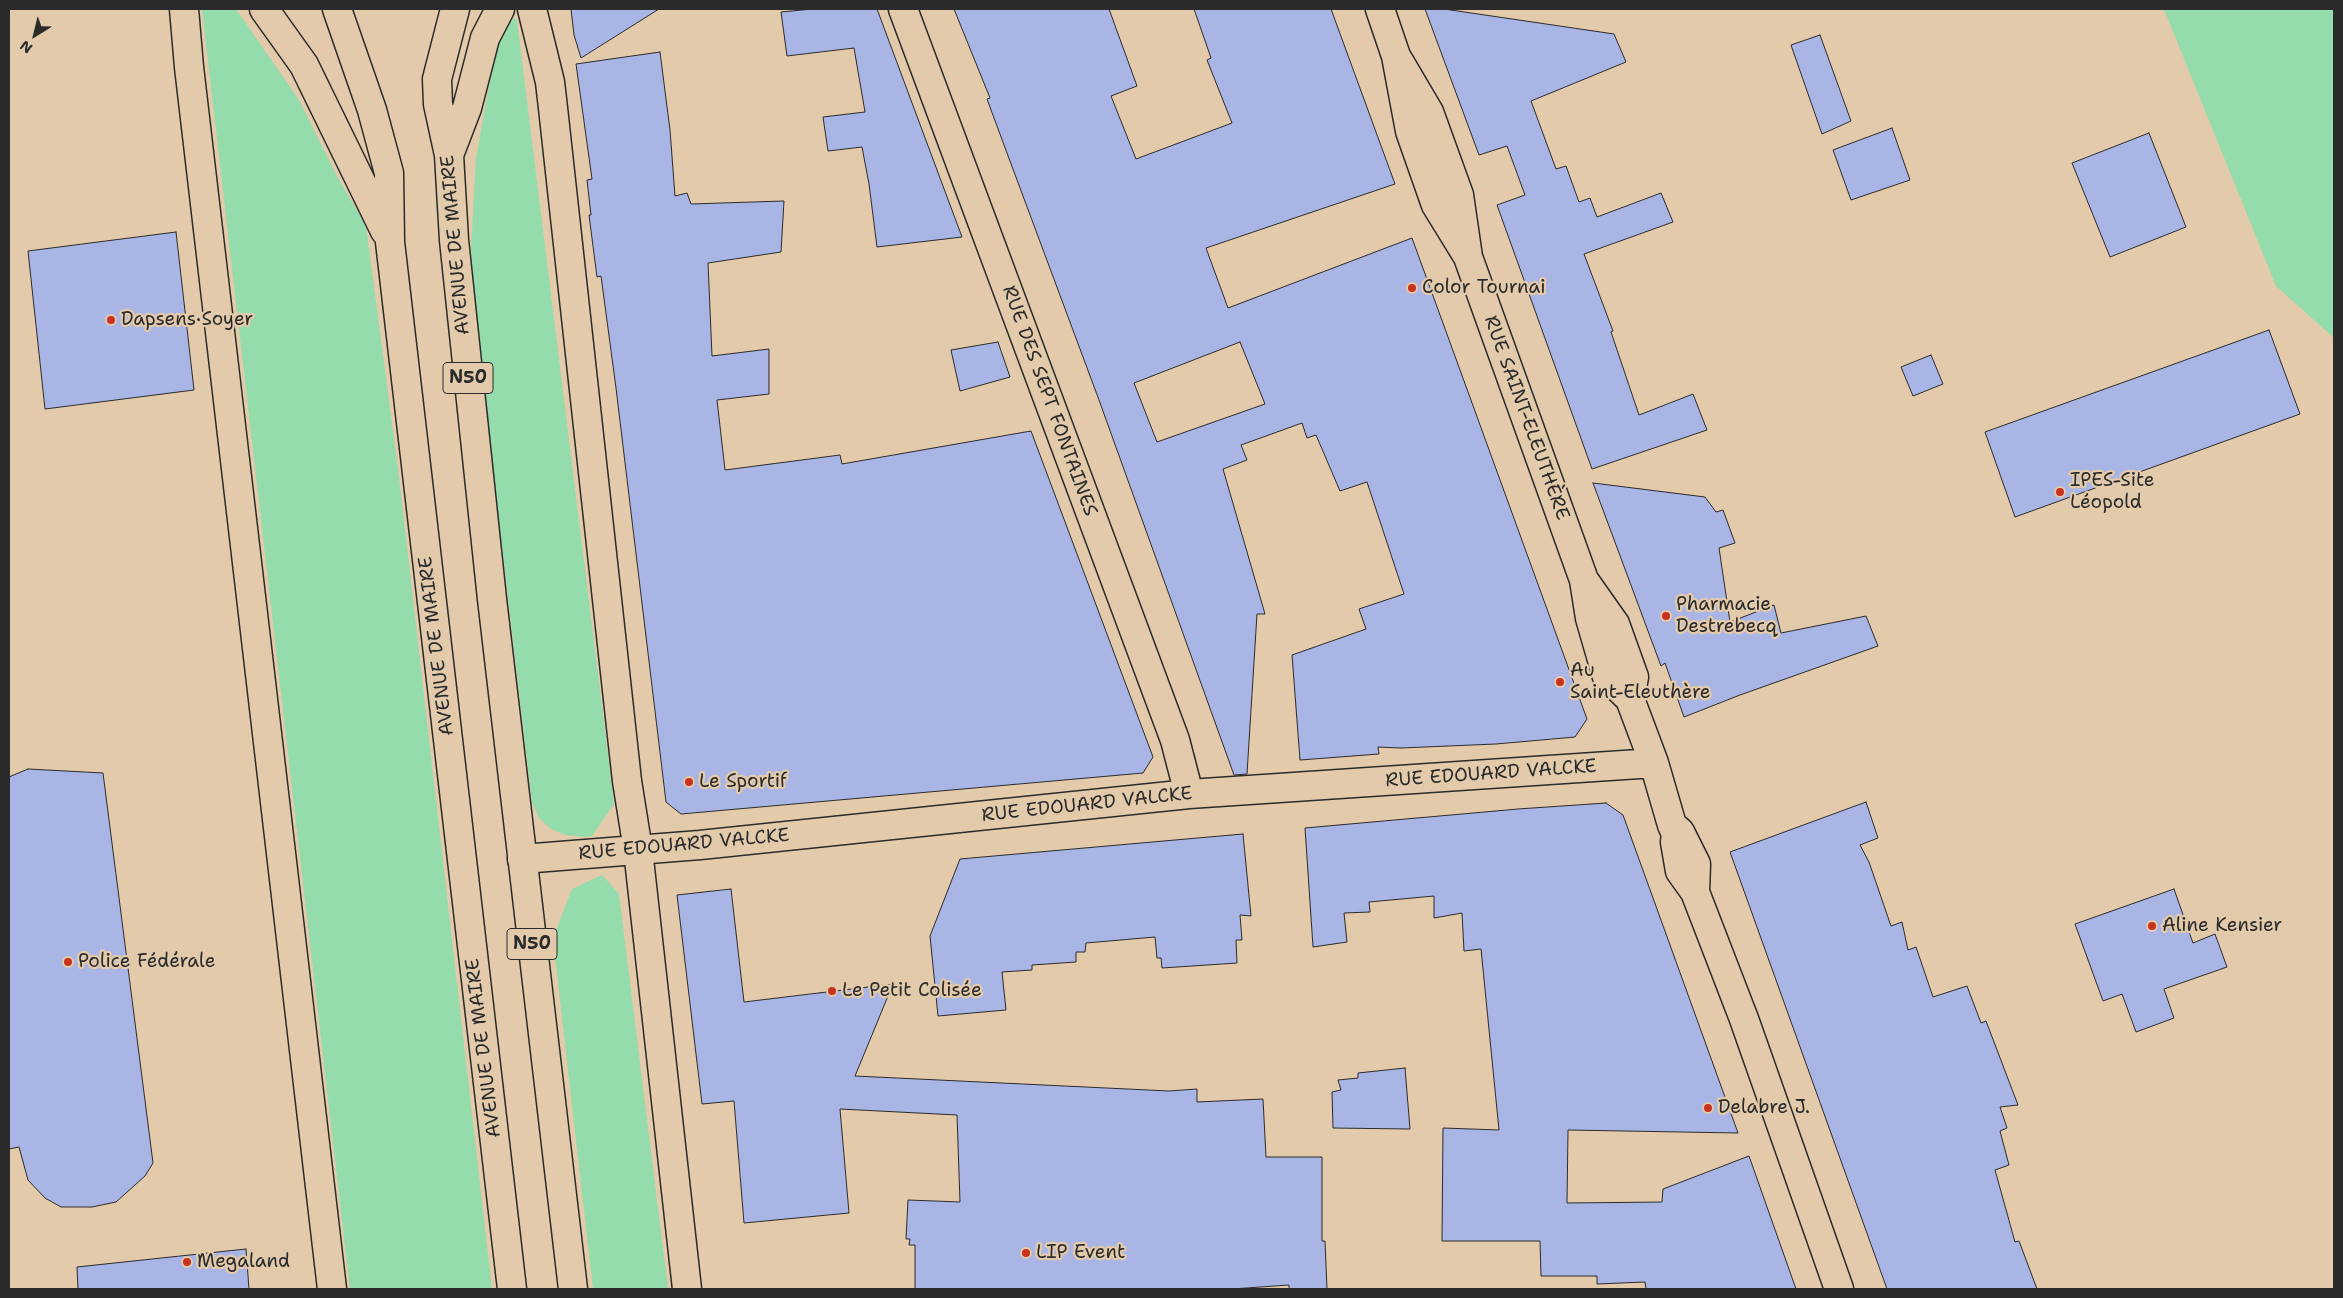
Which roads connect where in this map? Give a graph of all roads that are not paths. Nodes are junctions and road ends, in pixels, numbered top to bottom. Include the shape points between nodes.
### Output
1 (264, 9) edge
2 (337, 9) edge
3 (455, 9) edge
4 (500, 9) edge
5 (532, 9) edge
6 (903, 9) edge
7 (1380, 9) edge
8 (185, 11) edge
9 (449, 155) junction
10 (390, 242) junction
11 (1654, 763) junction
12 (1189, 794) junction
13 (638, 850) junction
14 (522, 859) junction
15 (332, 1289) edge
16 (512, 1289) edge
17 (573, 1289) edge
18 (687, 1289) edge
19 (1839, 1289) edge

1 - 10 street via 304,65
2 - 10 street, AVENUE DE MAIRE via 372,110 389,174
3 - 9 street, AVENUE DE MAIRE / N50 via 437,79 438,104
4 - 9 street via 485,38 467,108
5 - 13 street via 550,82 627,781
6 - 12 street, RUE DES SEPT FONTAINES via 1175,740
7 - 11 street, RUE SAINT-ELEUTHÈRE via 1396,56 1410,131 1436,204 1468,257 1584,580 1590,618 1607,677 1630,699
8 - 15 street
9 - 14 street, AVENUE DE MAIRE / N50 via 455,250
10 - 16 street, AVENUE DE MAIRE
11 - 12 street, RUE EDOUARD VALCKE
11 - 19 street, RUE SAINT-ELEUTHÈRE via 1672,825 1680,832 1696,864 1695,892 1744,1019
12 - 13 street, RUE EDOUARD VALCKE
13 - 14 street, RUE EDOUARD VALCKE
13 - 18 street
14 - 17 street, AVENUE DE MAIRE / N50

